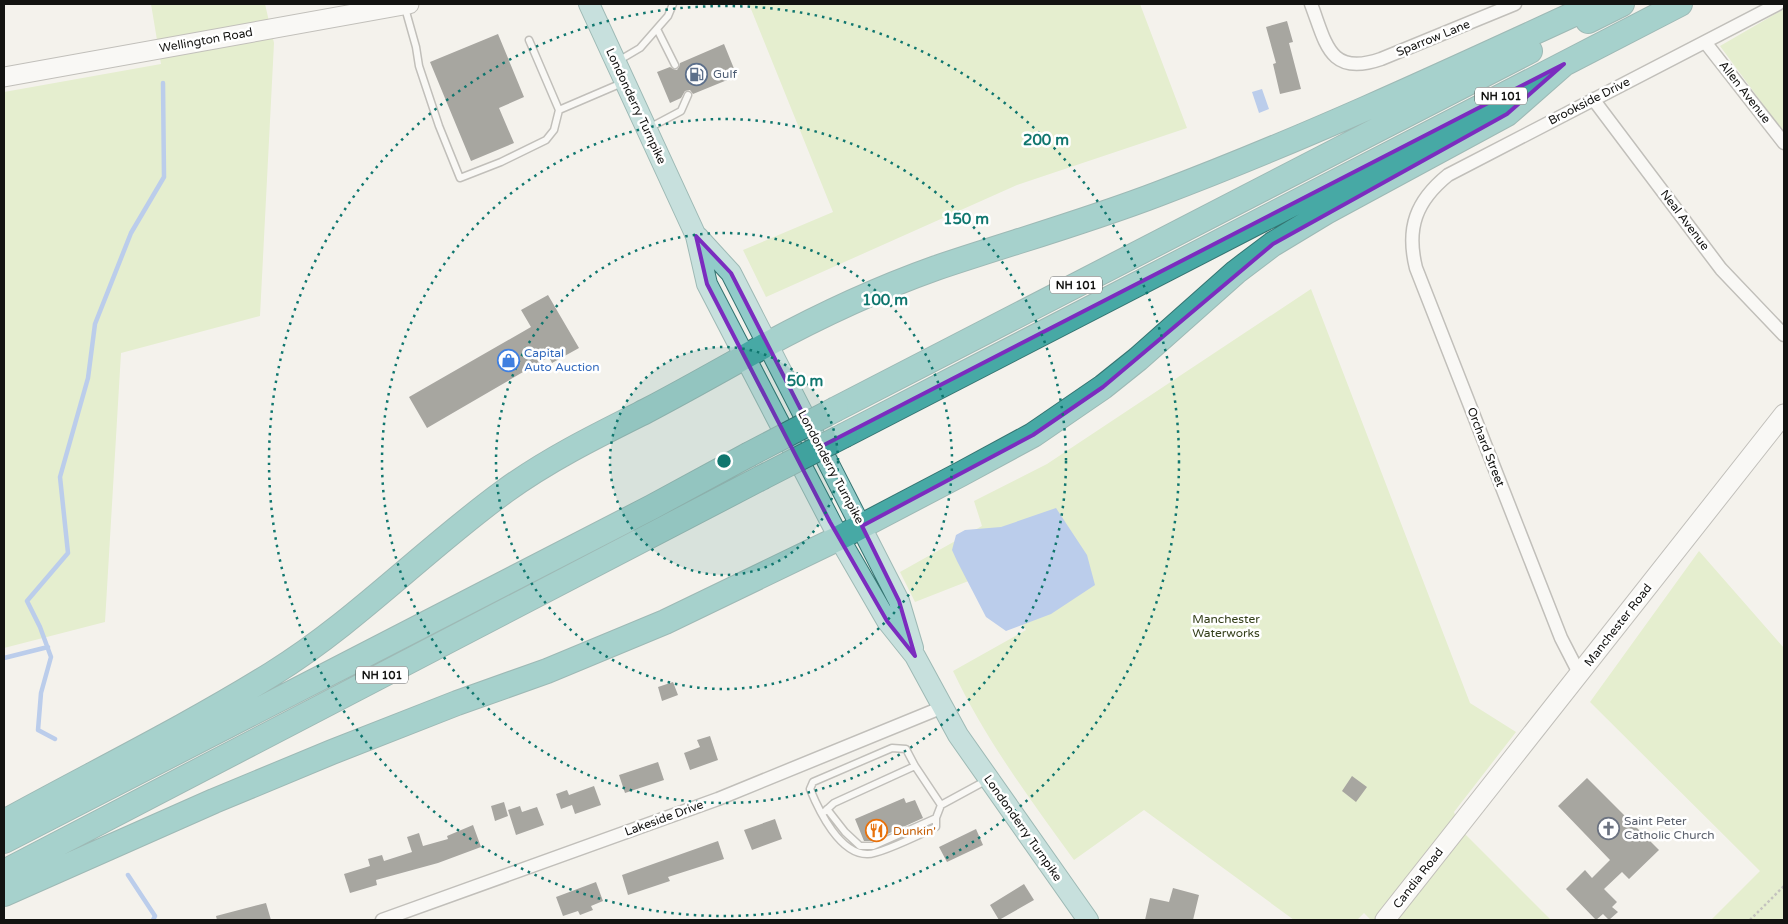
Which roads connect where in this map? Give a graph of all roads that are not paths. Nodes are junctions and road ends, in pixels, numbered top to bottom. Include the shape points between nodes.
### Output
1 (407, 4) edge
2 (589, 4) edge
3 (673, 4) edge
4 (1311, 4) edge
5 (1515, 4) edge
6 (1601, 4) edge
7 (1622, 4) edge
8 (1680, 4) edge
9 (1778, 4) edge
10 (372, 7) edge
11 (657, 29) junction
12 (529, 40) dead end
13 (1705, 42) junction
14 (616, 62) junction
15 (1564, 64) junction
16 (675, 65) dead end
17 (4, 77) edge
18 (625, 82) junction
19 (688, 96) dead end
20 (1594, 99) junction
21 (558, 110) junction
22 (647, 128) junction
23 (1784, 143) edge
24 (1416, 216) joint
25 (696, 236) junction
26 (1784, 335) edge
27 (767, 345) junction
28 (746, 357) junction
29 (1784, 414) edge
30 (862, 526) junction
31 (839, 538) junction
32 (916, 656) junction
33 (1579, 673) junction
34 (943, 706) junction
35 (915, 766) junction
36 (988, 779) junction
37 (941, 805) junction
38 (824, 811) junction
39 (936, 818) junction
40 (4, 822) edge
41 (1451, 836) joint
42 (4, 841) edge
43 (4, 872) edge
44 (4, 894) edge
45 (382, 920) edge
46 (1088, 920) edge
47 (1385, 920) edge

1 - 10 main road, Wellington Road
1 - 21 lane via 419,66 460,178 546,140 554,130
2 - 14 main road, Londonderry Turnpike
3 - 11 lane
4 - 5 street, Sparrow Lane via 1330,53 1349,64 1358,65 1381,59
6 - 27 highway via 1236,165 880,290
7 - 42 highway, NH 101, bridge
8 - 15 highway, NH 101
9 - 13 street, Brookside Drive
10 - 17 main road, Wellington Road
11 - 14 lane via 640,48
11 - 16 lane
12 - 21 lane
13 - 20 street, Brookside Drive
13 - 23 street, Allen Avenue
14 - 18 main road, Londonderry Turnpike
15 - 30 highway via 1507,114 1321,214 1273,244 1103,387 1033,435
15 - 43 highway, NH 101, bridge via 844,434
18 - 21 lane
18 - 22 main road, Londonderry Turnpike
19 - 22 lane via 681,111
20 - 24 street, Brookside Drive via 1448,175 1428,193
20 - 26 street, Neal Avenue via 1721,269
22 - 25 main road, Londonderry Turnpike
24 - 33 street, Orchard Street via 1411,242 1416,268 1561,638
25 - 27 main road, Londonderry Turnpike via 731,273
25 - 28 main road, Londonderry Turnpike via 708,284
27 - 28 highway
27 - 30 main road, Londonderry Turnpike
28 - 31 main road, Londonderry Turnpike
28 - 40 highway via 576,447 516,483 330,634 272,674
29 - 33 main road, Manchester Road
30 - 31 highway
30 - 32 main road, Londonderry Turnpike via 899,600
31 - 32 main road, Londonderry Turnpike via 887,621
31 - 44 highway via 665,622 547,671 332,752
32 - 34 main road, Londonderry Turnpike
33 - 41 main road, Manchester Road
34 - 36 main road, Londonderry Turnpike
34 - 45 street, Lakeside Drive via 718,799
35 - 37 lane
35 - 38 lane via 834,803
35 - 38 lane via 906,749 892,748 814,782 810,789
36 - 37 lane
36 - 46 main road, Londonderry Turnpike
37 - 39 lane
38 - 39 lane via 860,846 872,846
38 - 39 lane via 833,832 846,846 856,853 870,854 936,827
41 - 47 main road, Candia Road

